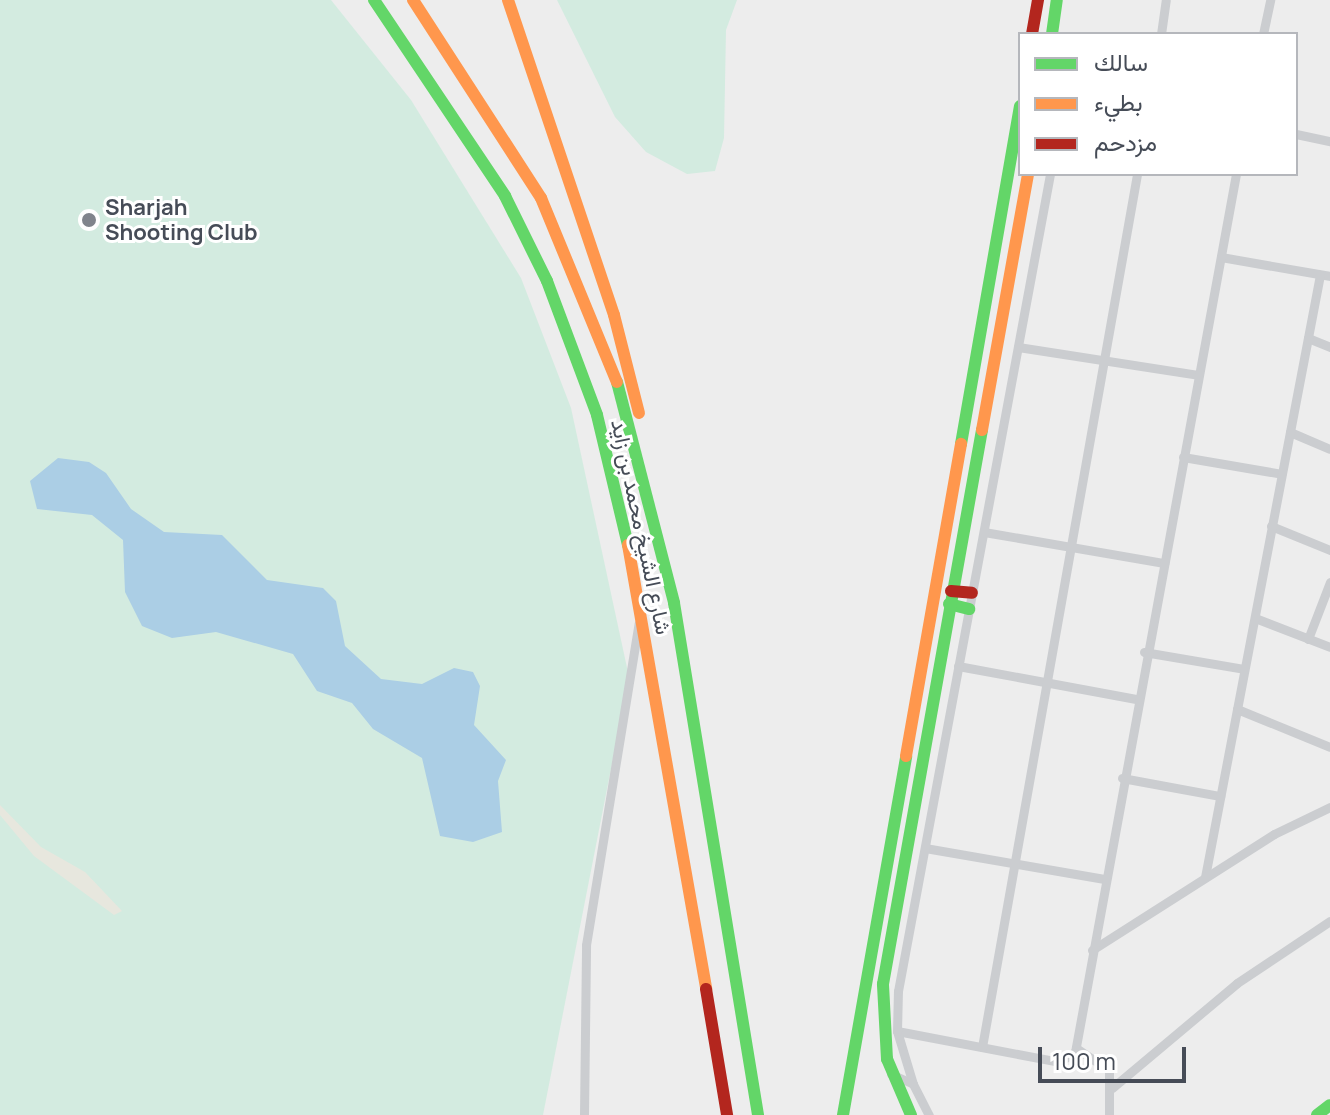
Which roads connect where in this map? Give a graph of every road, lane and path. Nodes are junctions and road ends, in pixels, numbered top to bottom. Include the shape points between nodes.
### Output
1 (374, 0) edge
2 (413, 0) edge
3 (508, 0) edge
4 (1038, 0) edge
5 (1057, 0) edge
6 (1166, 0) edge
7 (1270, 0) edge
8 (1032, 32) edge
9 (1052, 32) edge
10 (1161, 32) edge
11 (1263, 32) edge
12 (1018, 117) edge
13 (1298, 134) edge
14 (1330, 141) edge
15 (1028, 176) edge
16 (1050, 176) edge
17 (1137, 176) edge
18 (1236, 176) edge
19 (1221, 257) junction
20 (1325, 275) edge
21 (1308, 338) junction
22 (1018, 347) junction
23 (1330, 347) edge
24 (1102, 361) junction
25 (1198, 375) junction
26 (1290, 432) junction
27 (1330, 449) edge
28 (1183, 457) junction
29 (1282, 474) junction
30 (654, 501) junction
31 (1271, 526) junction
32 (984, 532) junction
33 (1068, 547) junction
34 (1330, 550) edge
35 (1164, 563) junction
36 (1330, 582) edge
37 (951, 591) junction
38 (972, 593) junction
39 (949, 604) junction
40 (969, 609) junction
41 (640, 610) junction
42 (1255, 618) junction
43 (1308, 639) junction
44 (1330, 647) edge
45 (1144, 652) junction
46 (958, 666) junction
47 (1244, 669) junction
48 (1044, 682) junction
49 (1136, 699) junction
50 (1237, 709) junction
51 (1330, 747) edge
52 (1122, 778) junction
53 (1220, 796) junction
54 (1330, 807) edge
55 (925, 848) junction
56 (1014, 863) junction
57 (1205, 877) junction
58 (1104, 879) junction
59 (1330, 921) edge
60 (1092, 950) junction
61 (897, 1031) junction
62 (982, 1047) junction
63 (1076, 1048) junction
64 (891, 1074) junction
65 (913, 1084) junction
66 (1112, 1088) junction
67 (1330, 1105) edge
68 (584, 1115) edge
69 (727, 1115) edge
70 (758, 1115) edge
71 (843, 1115) edge
72 (911, 1115) edge
73 (929, 1115) edge
74 (1109, 1115) edge
75 (1317, 1115) edge

1 - 41 main road, شارع الشيخ محمد بن زايد via 482,154 547,281 610,461
2 - 30 main road, شارع الشيخ محمد بن زايد via 496,118 562,240 614,368
3 - 30 main road via 614,315
4 - 8 main road
5 - 9 main road
6 - 10 street
7 - 11 street
12 - 71 main road
13 - 14 street
15 - 37 main road
16 - 22 street
17 - 24 street
18 - 19 street
19 - 20 street
19 - 25 street
20 - 21 street
21 - 23 street
21 - 26 street
22 - 24 street
22 - 32 street
24 - 25 street
24 - 33 street
25 - 28 street
26 - 27 street
26 - 29 street
28 - 29 street
28 - 35 street
29 - 31 street
30 - 70 main road, شارع الشيخ محمد بن زايد
31 - 34 street
31 - 42 street
32 - 33 street
32 - 38 street
33 - 35 street
33 - 48 street
35 - 45 street
36 - 43 street
37 - 38 main road
37 - 39 main road
38 - 40 street
39 - 40 main road
39 - 64 main road via 883,984
40 - 46 street
41 - 68 street via 586,945
41 - 69 main road, شارع الشيخ محمد بن زايد
42 - 43 street
42 - 47 street
43 - 44 street
45 - 47 street
45 - 49 street
46 - 48 street
46 - 55 street
47 - 50 street
48 - 49 street
48 - 56 street
49 - 52 street
50 - 51 street
50 - 53 street
52 - 53 street
52 - 58 street
53 - 57 street
54 - 57 street
55 - 56 street
55 - 61 street
56 - 58 street
56 - 62 street
57 - 60 street
58 - 60 street
59 - 66 street via 1237,983
60 - 63 street
61 - 62 street
61 - 65 street
62 - 63 street via 1059,1062
63 - 66 street via 1106,1066
64 - 65 street
64 - 72 main road
65 - 73 street
66 - 74 street
67 - 75 main road

